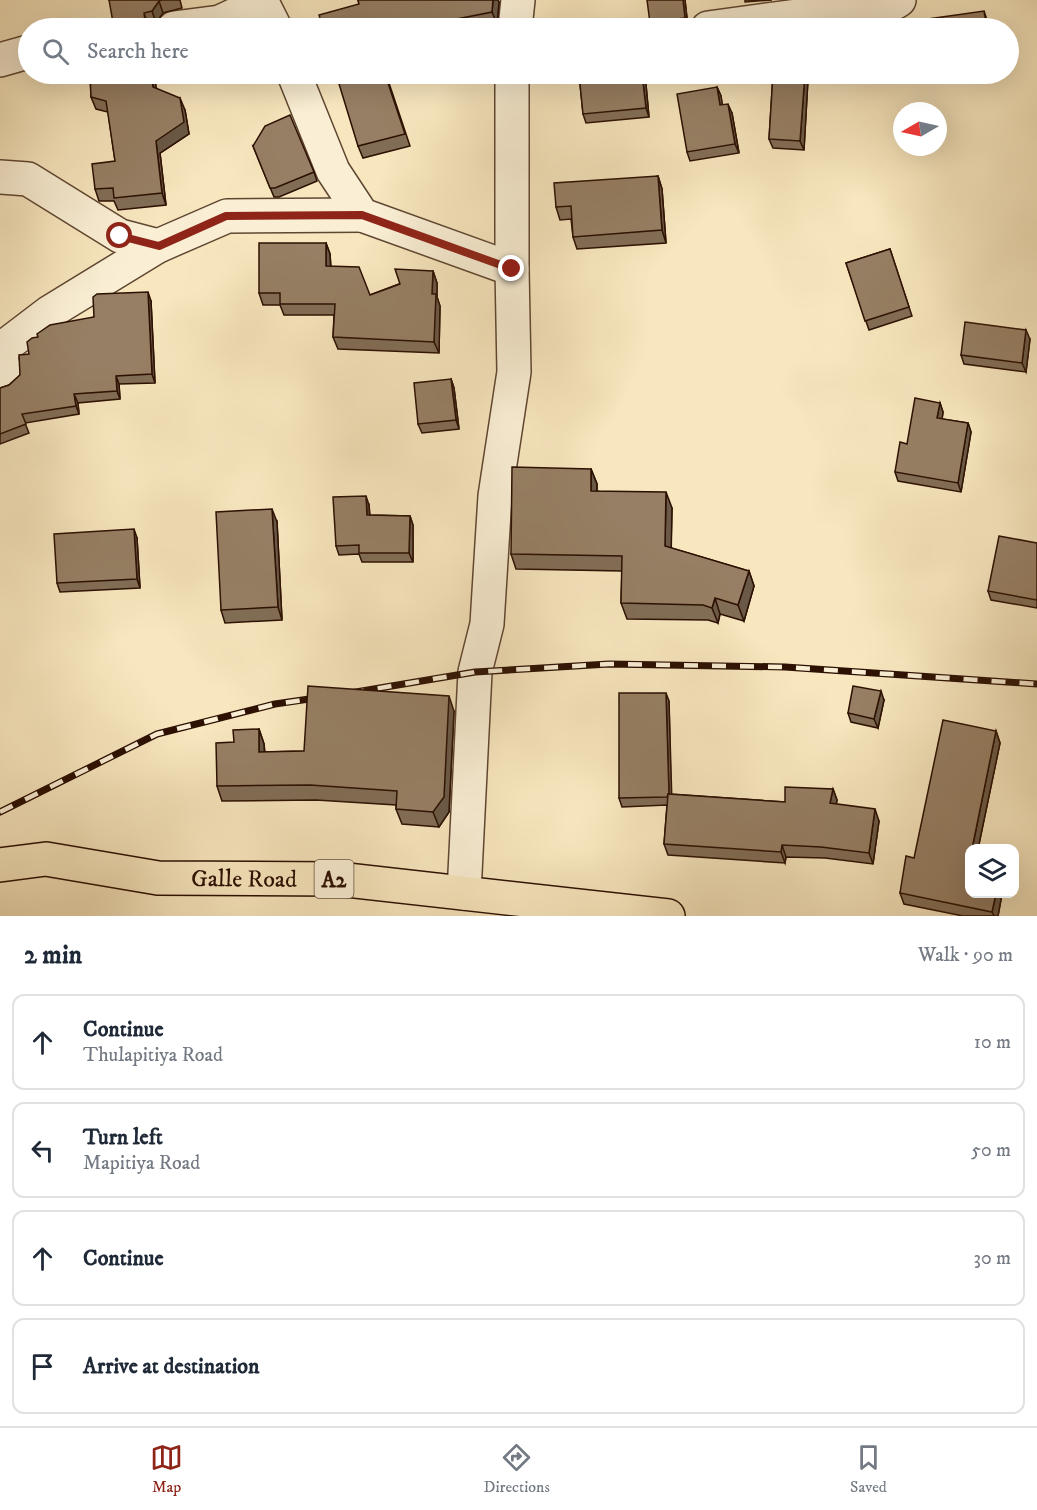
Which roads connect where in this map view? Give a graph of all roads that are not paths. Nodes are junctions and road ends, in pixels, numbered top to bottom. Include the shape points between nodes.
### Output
1 (518, 0) edge
2 (899, 0) edge
3 (266, 10) edge
4 (235, 18) edge
5 (516, 18) edge
6 (782, 18) edge
7 (18, 55) edge
8 (0, 60) edge
9 (298, 84) edge
10 (512, 84) edge
11 (0, 177) edge
12 (362, 215) junction
13 (159, 246) junction
14 (512, 269) junction
15 (0, 379) edge
16 (0, 865) edge
17 (464, 892) junction
18 (668, 916) edge

1 - 5 street
2 - 6 street
3 - 4 street
7 - 8 street
9 - 12 street via 333,171
10 - 14 street
11 - 13 street via 28,179 120,236
12 - 13 street via 226,216
12 - 14 street
13 - 15 street via 50,312 0,350 5,377
14 - 17 street via 514,372 495,496 488,624 475,672
16 - 17 highway, Galle Road / A2 via 46,859 158,878 338,879
17 - 18 highway, Galle Road / A2

